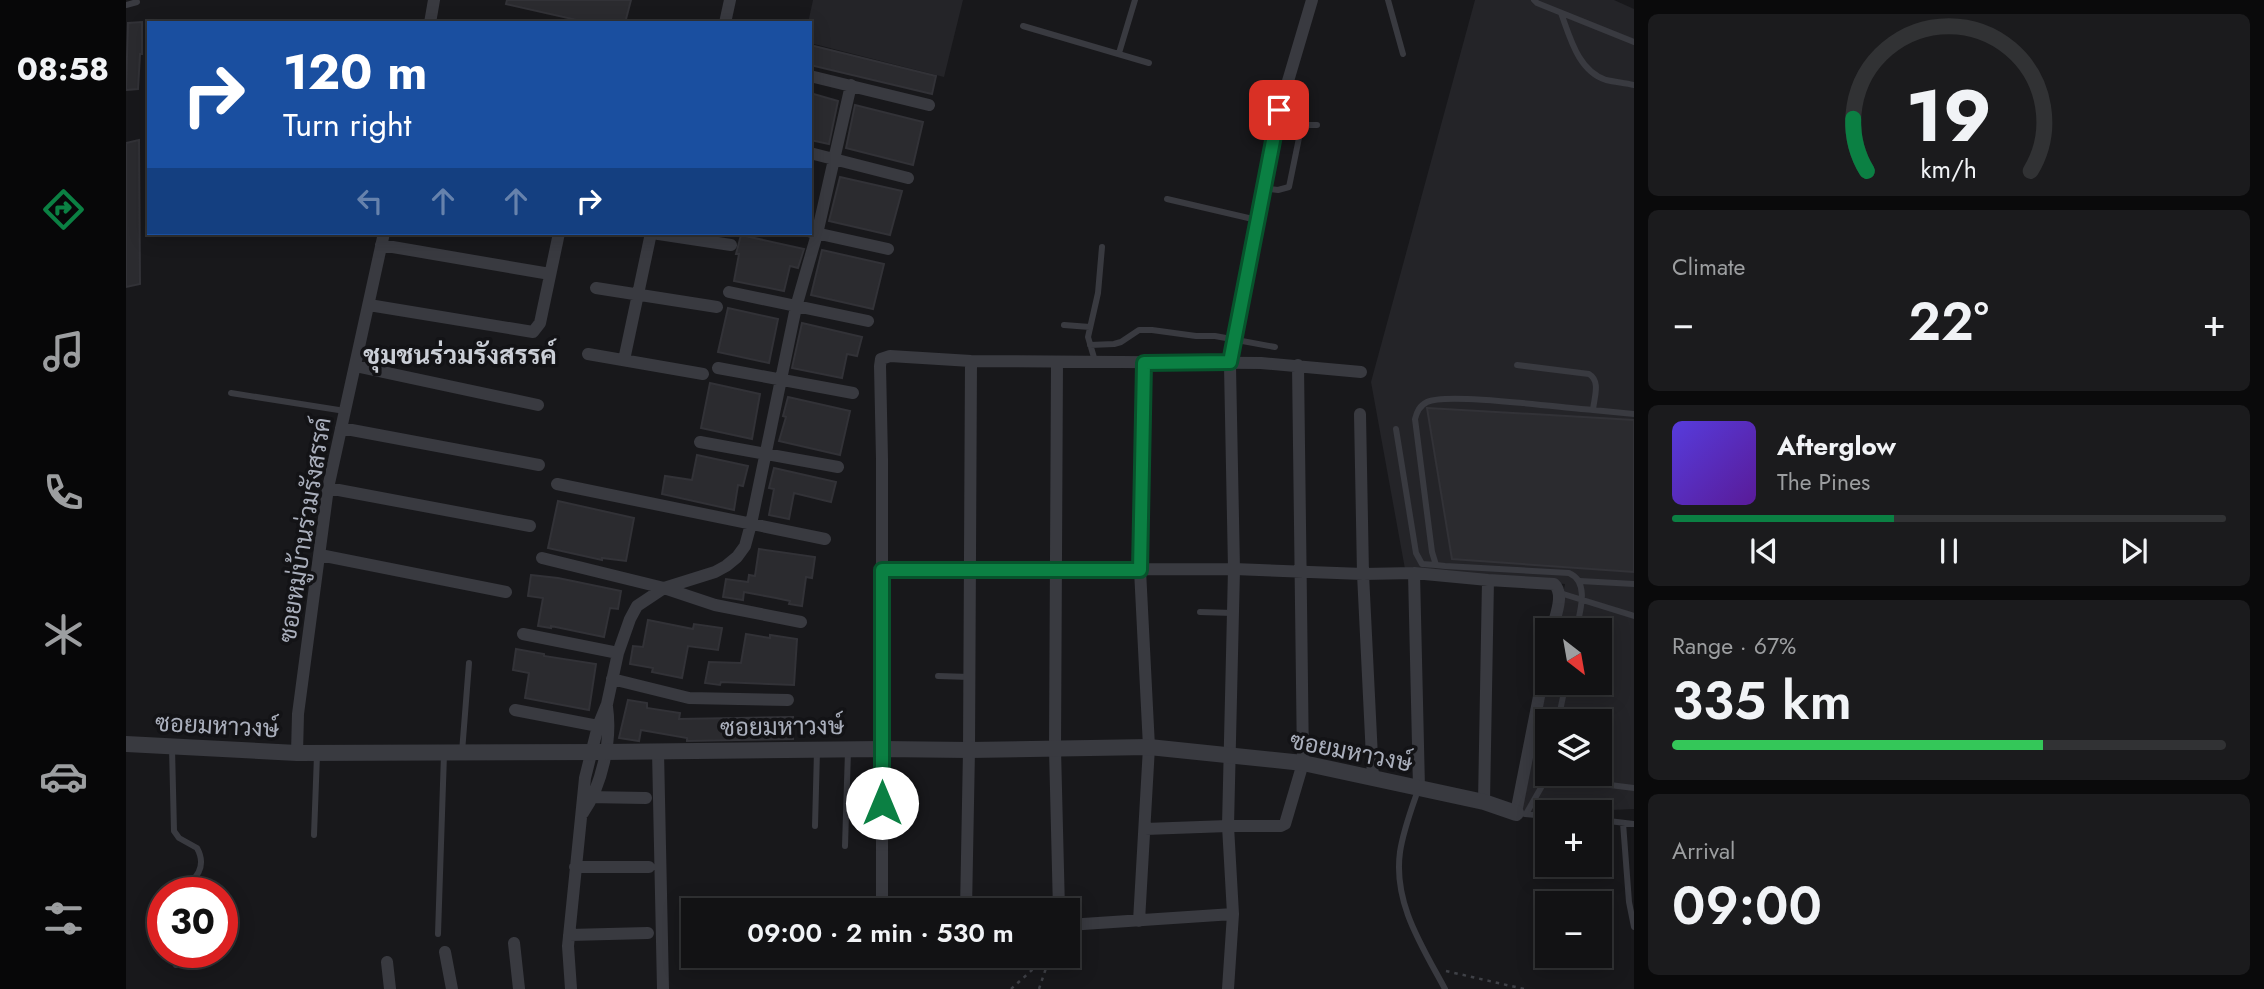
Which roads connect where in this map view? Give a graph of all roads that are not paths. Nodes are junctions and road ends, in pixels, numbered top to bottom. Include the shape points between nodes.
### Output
1 (434, 0) edge
2 (730, 0) edge
3 (1135, 0) edge
4 (1312, 0) edge
5 (1388, 0) edge
6 (1534, 0) edge
7 (136, 2) dead end
8 (126, 5) edge
9 (1562, 13) junction
10 (430, 21) edge
11 (725, 21) edge
12 (1023, 26) dead end
13 (1634, 42) edge
14 (1119, 53) junction
15 (1403, 54) dead end
16 (1149, 63) dead end
17 (812, 76) edge
18 (851, 85) junction
19 (1634, 85) edge
20 (929, 105) dead end
21 (1317, 125) dead end
22 (812, 153) edge
23 (834, 158) junction
24 (908, 178) dead end
25 (1263, 188) junction
26 (1167, 199) dead end
27 (1257, 220) junction
28 (814, 233) edge
29 (559, 235) edge
30 (652, 235) edge
31 (665, 235) edge
32 (382, 239) edge
33 (731, 245) dead end
34 (1102, 247) dead end
35 (888, 249) dead end
36 (550, 274) junction
37 (596, 288) dead end
38 (729, 292) dead end
39 (638, 295) junction
40 (369, 304) junction
41 (717, 307) dead end
42 (796, 307) junction
43 (869, 321) dead end
44 (1064, 326) dead end
45 (1090, 327) junction
46 (1234, 338) junction
47 (1090, 345) junction
48 (1275, 347) dead end
49 (588, 354) dead end
50 (624, 360) junction
51 (971, 361) junction
52 (1057, 363) junction
53 (1096, 363) junction
54 (1144, 363) junction
55 (1230, 364) junction
56 (1517, 365) dead end
57 (355, 366) junction
58 (1298, 367) junction
59 (718, 368) dead end
60 (1361, 372) dead end
61 (703, 374) dead end
62 (781, 380) junction
63 (231, 393) dead end
64 (853, 393) dead end
65 (537, 405) dead end
66 (1593, 407) junction
67 (345, 411) junction
68 (1360, 414) dead end
69 (1634, 414) edge
70 (341, 428) junction
71 (1396, 429) dead end
72 (700, 442) dead end
73 (765, 454) junction
74 (539, 465) dead end
75 (838, 467) dead end
76 (557, 484) dead end
77 (328, 488) junction
78 (751, 524) junction
79 (530, 526) dead end
80 (825, 539) dead end
81 (320, 555) junction
82 (542, 558) dead end
83 (1436, 565) junction
84 (1055, 569) junction
85 (1234, 569) junction
86 (882, 570) junction
87 (969, 570) junction
88 (1140, 570) junction
89 (1302, 572) junction
90 (1414, 573) junction
91 (1363, 574) junction
92 (1488, 580) junction
93 (1580, 581) junction
94 (1634, 584) edge
95 (664, 588) junction
96 (506, 592) dead end
97 (1560, 593) junction
98 (1582, 599) junction
99 (1200, 612) dead end
100 (1233, 613) junction
101 (1634, 615) edge
102 (1555, 618) edge
103 (1578, 618) edge
104 (801, 622) dead end
105 (523, 634) dead end
106 (618, 653) junction
107 (469, 663) dead end
108 (938, 676) dead end
109 (970, 677) junction
110 (612, 679) junction
111 (1541, 695) edge
112 (788, 700) dead end
113 (607, 704) junction
114 (515, 710) dead end
115 (598, 726) junction
116 (126, 744) edge
117 (172, 746) junction
118 (1149, 747) junction
119 (817, 749) junction
120 (848, 749) junction
121 (882, 749) junction
122 (1055, 749) junction
123 (970, 750) junction
124 (658, 751) junction
125 (444, 752) junction
126 (462, 752) junction
127 (598, 752) junction
128 (297, 753) junction
129 (317, 753) junction
130 (1231, 756) junction
131 (1303, 763) junction
132 (1373, 778) junction
133 (1612, 785) edge
134 (1539, 786) edge
135 (1419, 788) junction
136 (1634, 788) edge
137 (588, 797) junction
138 (646, 798) dead end
139 (1484, 802) junction
140 (1521, 813) junction
141 (1535, 815) edge
142 (1612, 821) edge
143 (1623, 822) junction
144 (1634, 824) edge
145 (1228, 825) junction
146 (815, 826) dead end
147 (1145, 829) junction
148 (314, 835) dead end
149 (845, 846) dead end
150 (575, 867) junction
151 (649, 867) dead end
152 (198, 877) edge
153 (882, 898) edge
154 (966, 898) edge
155 (1059, 898) edge
156 (1233, 914) junction
157 (1139, 921) junction
158 (1080, 924) edge
159 (1634, 927) edge
160 (649, 933) dead end
161 (438, 934) dead end
162 (569, 935) junction
163 (513, 943) dead end
164 (445, 952) dead end
165 (387, 962) dead end
166 (390, 989) edge
167 (452, 989) edge
168 (519, 989) edge
169 (571, 989) edge
170 (663, 989) edge
171 (1228, 989) edge
172 (1445, 989) edge

1 - 10 street
2 - 11 street
3 - 14 lane
4 - 25 street via 1275,125
5 - 15 lane
6 - 9 lane
7 - 8 lane
9 - 13 lane
9 - 19 lane via 1584,64 1597,76
12 - 14 lane
14 - 16 lane
17 - 18 street
18 - 20 street
18 - 23 street
21 - 25 lane via 1303,127 1300,133 1289,187
22 - 23 street
23 - 24 street
23 - 28 street
25 - 27 street
26 - 27 lane
27 - 46 street
28 - 35 street
28 - 42 street
29 - 36 street
30 - 39 street
31 - 33 street
32 - 36 street
32 - 40 street, ซอยหมู่บ้านร่วมรังสรรค์
34 - 45 lane
36 - 40 street via 540,323 533,332
37 - 39 street
38 - 42 street
39 - 41 street
39 - 50 street
40 - 57 street, ซอยหมู่บ้านร่วมรังสรรค์
42 - 43 street
42 - 62 street
44 - 45 lane
45 - 47 lane
46 - 47 lane via 1139,330 1121,342
46 - 48 lane
46 - 55 street
47 - 53 lane
49 - 50 street
50 - 61 street
51 - 52 street
51 - 86 street via 881,359
51 - 87 street
52 - 53 street
52 - 84 street
53 - 54 street
54 - 55 street
54 - 88 street
55 - 58 street
55 - 85 street
56 - 66 lane via 1589,374 1596,380
57 - 65 street
57 - 67 street, ซอยหมู่บ้านร่วมรังสรรค์
58 - 60 street
58 - 89 street
59 - 62 street
62 - 64 street
62 - 73 street
63 - 67 lane
66 - 69 lane
66 - 83 lane via 1456,398 1427,402 1418,409 1415,419
67 - 70 street, ซอยหมู่บ้านร่วมรังสรรค์
68 - 91 street
70 - 74 street
70 - 77 street, ซอยหมู่บ้านร่วมรังสรรค์
71 - 83 lane via 1416,553 1422,564
72 - 73 street
73 - 75 street
73 - 78 street
76 - 78 street
77 - 79 street
77 - 81 street, ซอยหมู่บ้านร่วมรังสรรค์
78 - 80 street
78 - 95 street via 745,545 726,566
81 - 96 street
81 - 128 street, ซอยหมู่บ้านร่วมรังสรรค์ via 298,713
82 - 95 street
83 - 93 lane via 1569,573
84 - 87 street
84 - 88 street
84 - 122 street
85 - 88 street
85 - 89 street
85 - 100 street
86 - 87 street
86 - 121 street
87 - 109 street
88 - 118 street
89 - 91 street
89 - 131 street
90 - 91 street
90 - 92 street
90 - 135 street
91 - 132 street
92 - 97 street via 1554,584
92 - 139 street
93 - 94 lane
93 - 98 lane
95 - 104 street via 715,605
95 - 106 street via 637,606
97 - 98 lane
97 - 102 street
98 - 101 lane
98 - 103 lane
99 - 100 lane
100 - 130 street
105 - 106 street
106 - 110 street
107 - 126 lane
108 - 109 lane
109 - 123 street
110 - 112 street via 689,698
110 - 113 street
111 - 140 street
113 - 115 street
113 - 127 street via 609,733
114 - 115 street
115 - 127 street
116 - 117 street, ซอยมหาวงษ์
117 - 128 street, ซอยมหาวงษ์
117 - 152 lane via 174,831 197,848 202,860
118 - 122 street, ซอยมหาวงษ์
118 - 130 street, ซอยมหาวงษ์
118 - 147 street
119 - 120 street, ซอยมหาวงษ์
119 - 124 street, ซอยมหาวงษ์
119 - 146 lane
120 - 121 street, ซอยมหาวงษ์
120 - 149 lane
121 - 123 street, ซอยมหาวงษ์
121 - 153 street
122 - 123 street, ซอยมหาวงษ์
122 - 155 street
123 - 154 street
124 - 127 street, ซอยมหาวงษ์
124 - 170 street
125 - 126 street, ซอยมหาวงษ์
125 - 129 street, ซอยมหาวงษ์
125 - 161 lane
126 - 127 street, ซอยมหาวงษ์
127 - 137 street
128 - 129 street, ซอยมหาวงษ์
129 - 148 lane
130 - 131 street, ซอยมหาวงษ์
130 - 145 street
131 - 132 street, ซอยมหาวงษ์
131 - 145 street via 1286,824
132 - 135 street, ซอยมหาวงษ์
133 - 136 lane
134 - 140 lane
135 - 139 street, ซอยมหาวงษ์
135 - 172 lane via 1404,832 1399,876 1405,909
137 - 138 street
137 - 150 street
139 - 140 street, ซอยมหาวงษ์
140 - 141 lane
142 - 143 lane
143 - 144 lane
143 - 159 lane
145 - 147 street
145 - 156 street
147 - 157 street
150 - 151 street
150 - 162 street
156 - 157 street
156 - 171 street
157 - 158 street
160 - 162 street
162 - 169 street
163 - 168 street
164 - 167 street
165 - 166 street

